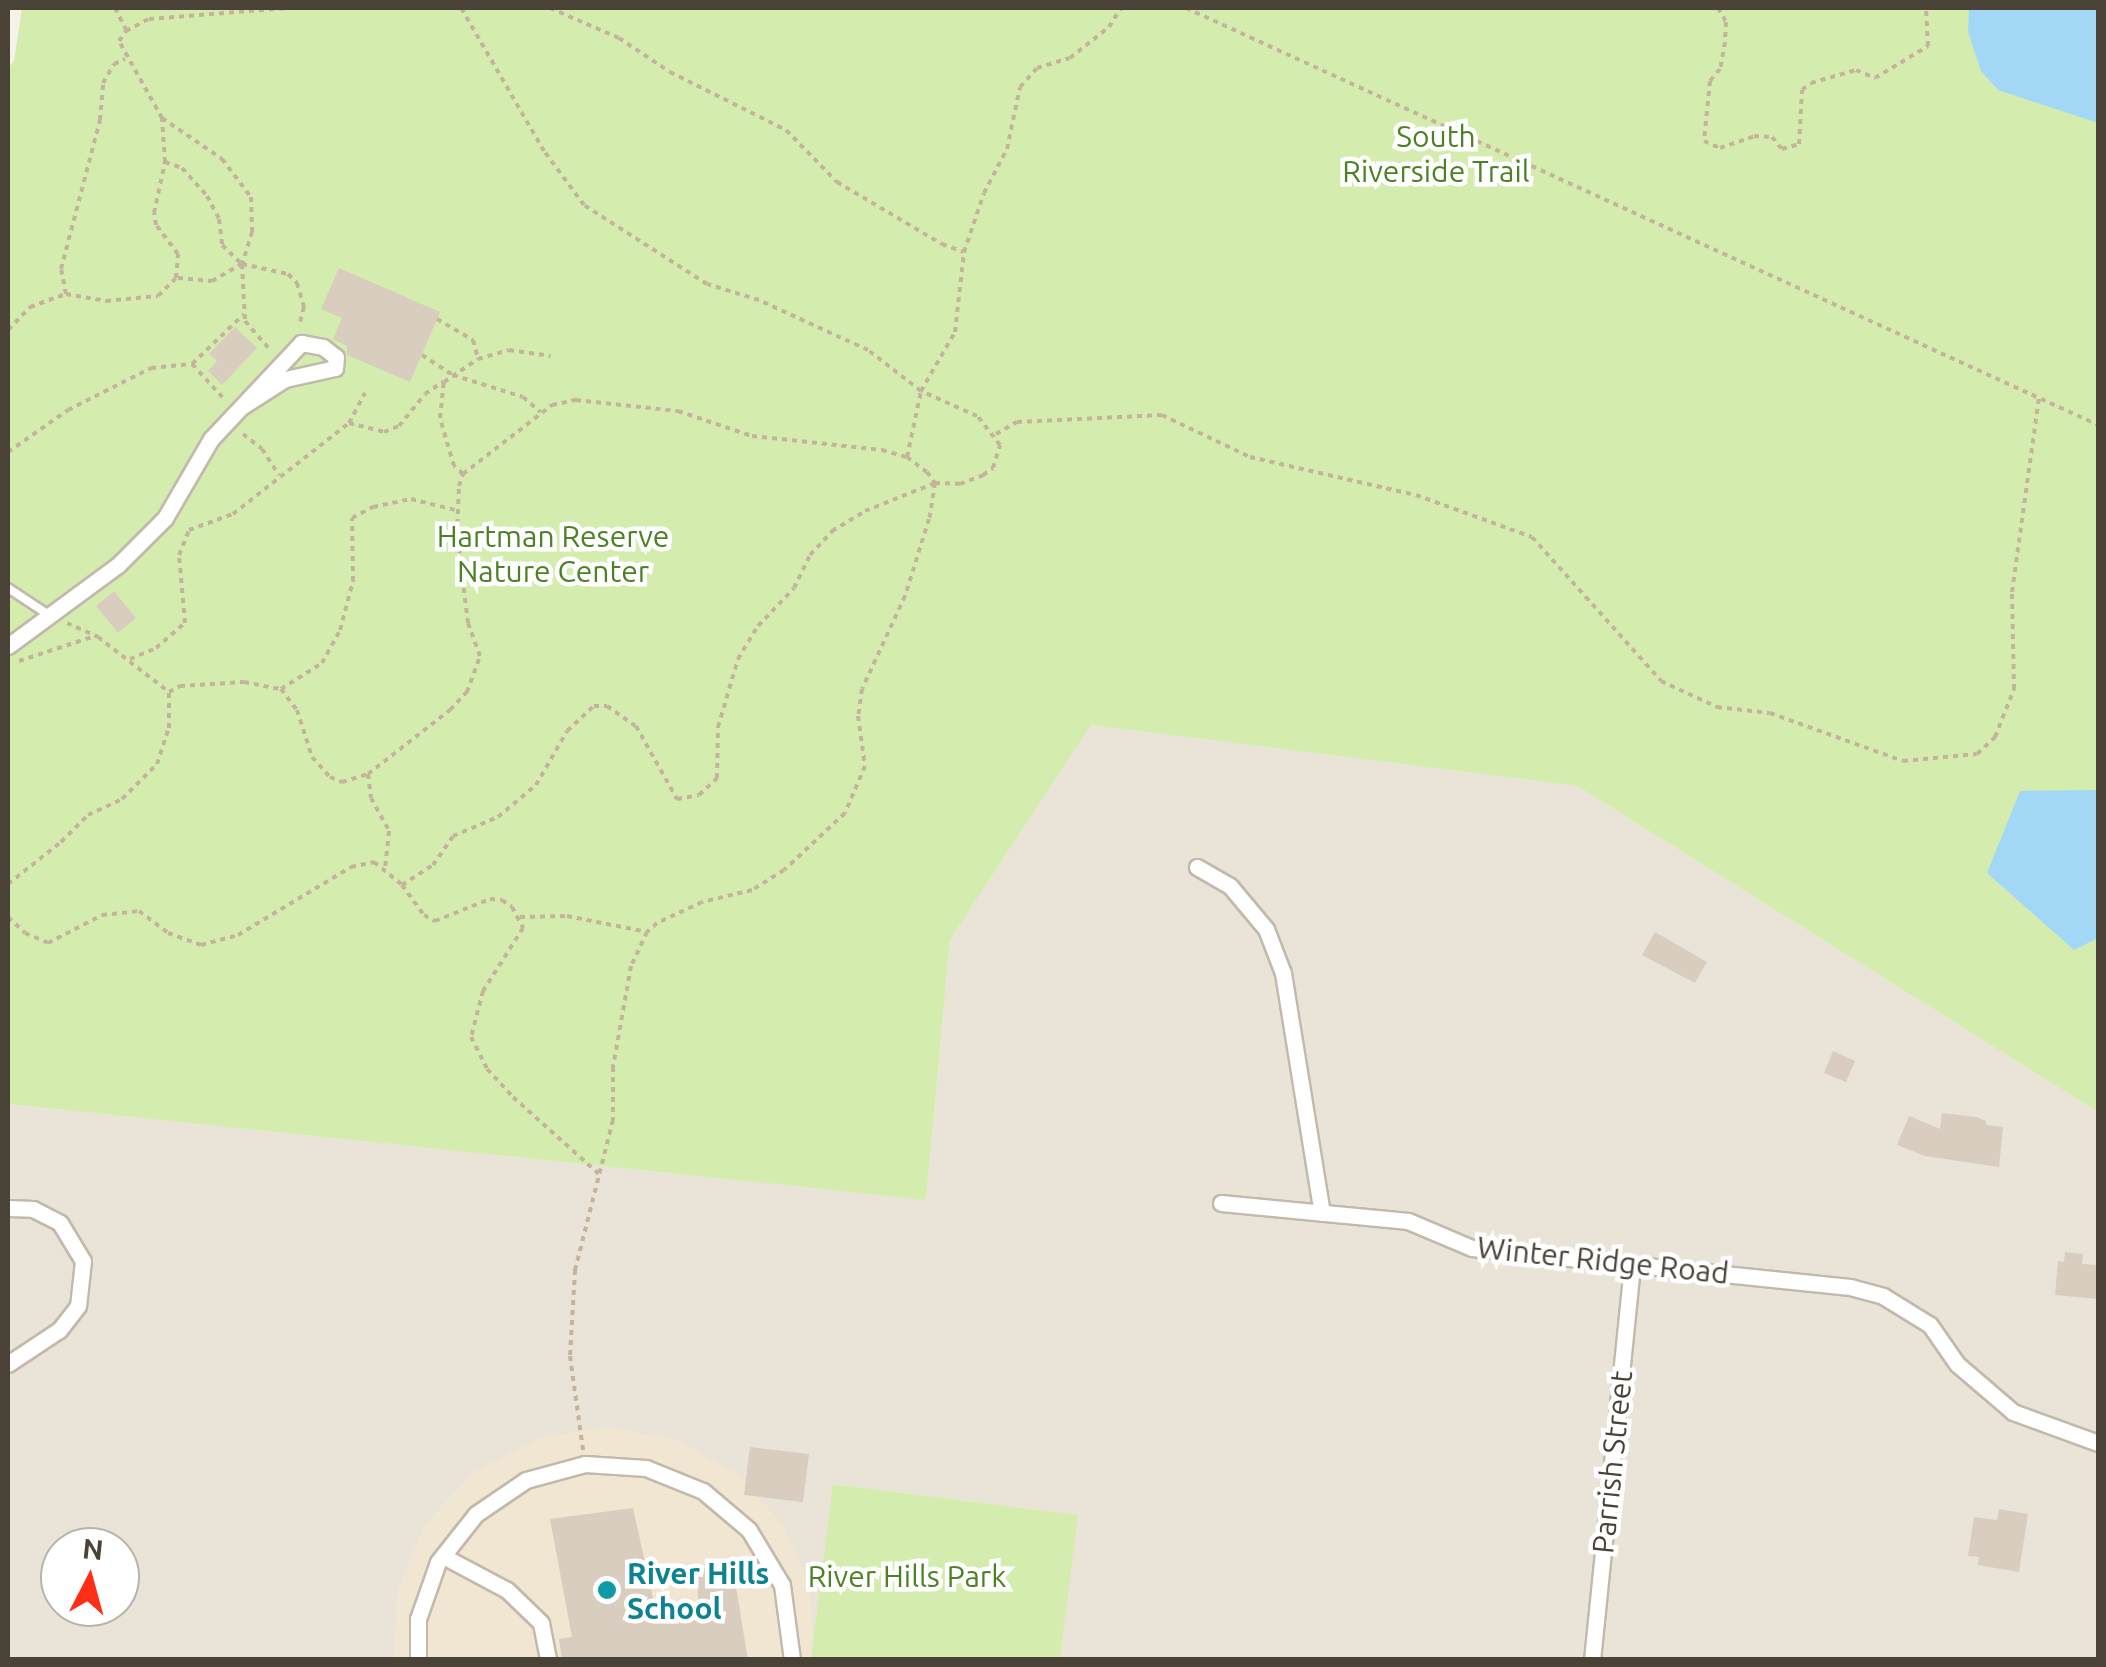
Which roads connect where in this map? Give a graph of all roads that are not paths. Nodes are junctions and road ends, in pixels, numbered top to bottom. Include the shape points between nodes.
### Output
1 (240, 409) junction
2 (8, 588) edge
3 (49, 615) junction
4 (8, 646) edge
5 (1197, 867) dead end
6 (1221, 1203) dead end
7 (8, 1208) edge
8 (1322, 1213) junction
9 (1632, 1264) junction
10 (8, 1364) edge
11 (2098, 1443) edge
12 (443, 1556) junction
13 (418, 1660) edge
14 (548, 1660) edge
15 (792, 1660) edge
16 (1592, 1660) edge

1 - 1 street via 285,380 335,368 336,357 302,342
1 - 3 street via 211,439 166,518 118,565
2 - 3 lane
3 - 4 street
5 - 8 street via 1230,886 1266,930 1282,972
6 - 8 street, Winter Ridge Road
7 - 10 street via 33,1209 60,1223 83,1261 78,1306 59,1330
8 - 9 street, Winter Ridge Road via 1408,1222 1472,1248
9 - 11 street, Winter Ridge Road via 1883,1296 1930,1325 1974,1382 2013,1412
9 - 16 street, Parrish Street
12 - 13 street via 418,1620
12 - 14 street via 508,1590 540,1622
12 - 15 street via 476,1514 526,1480 585,1464 646,1468 703,1490 749,1530 782,1585

